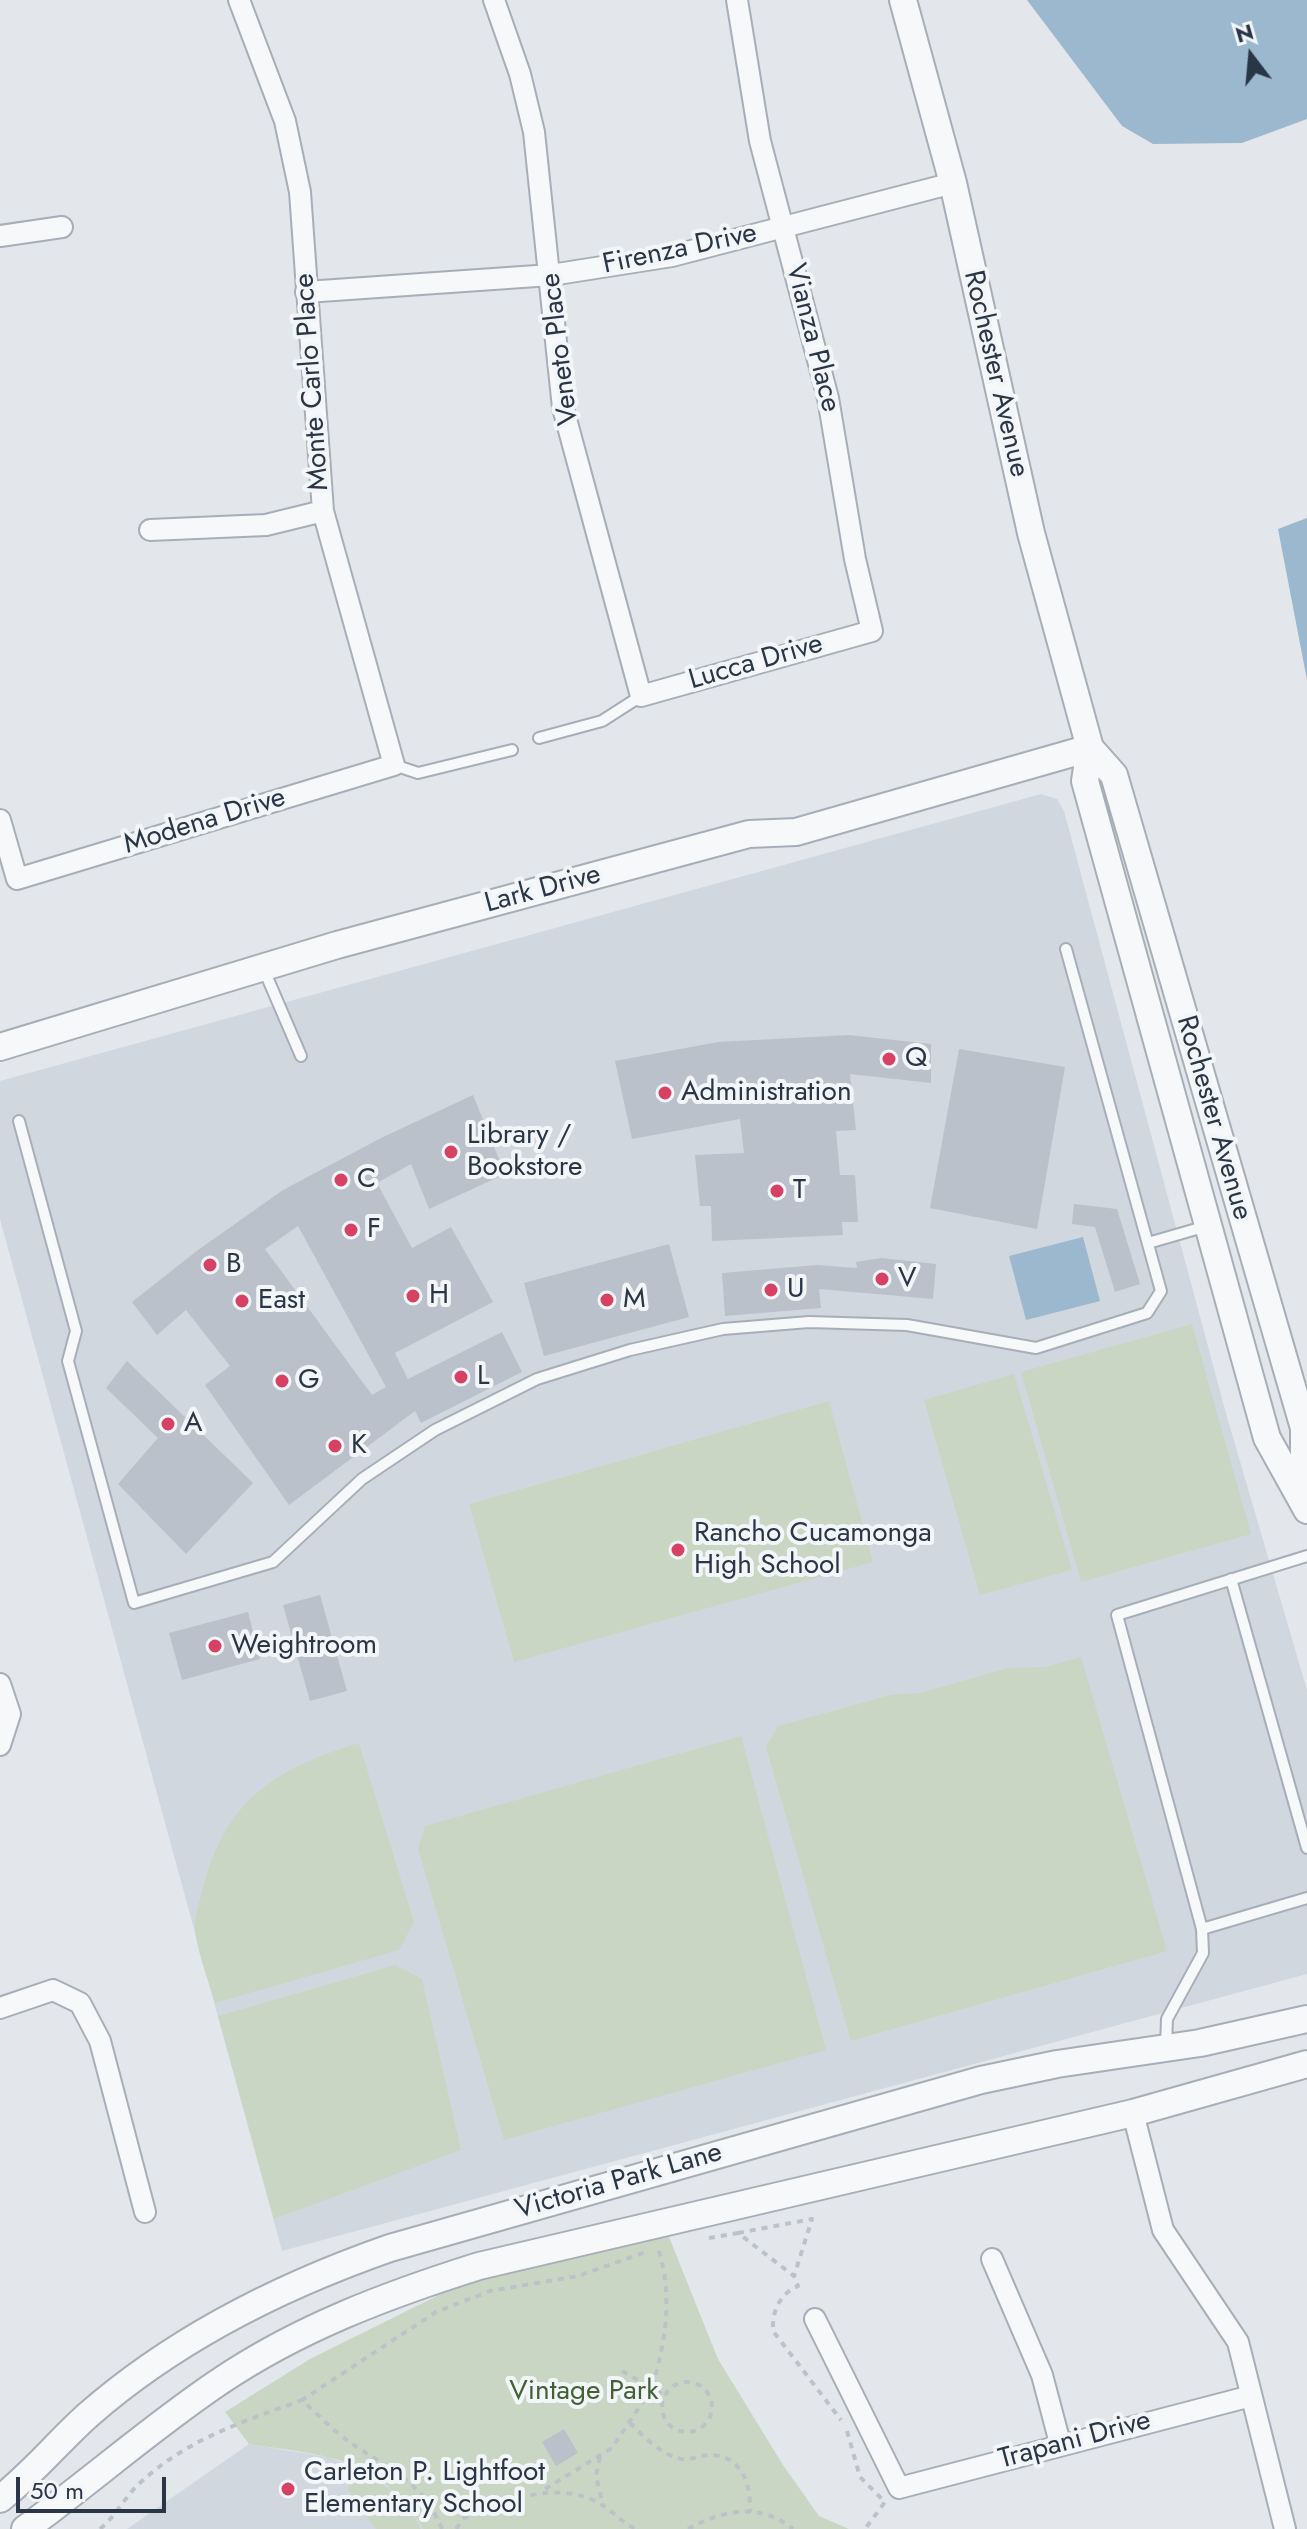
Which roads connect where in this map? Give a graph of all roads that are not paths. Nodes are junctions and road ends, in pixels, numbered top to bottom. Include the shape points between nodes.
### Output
1 (239, 0) edge
2 (494, 0) edge
3 (737, 0) edge
4 (903, 0) edge
5 (953, 183) junction
6 (62, 227) dead end
7 (784, 228) junction
8 (0, 236) edge
9 (551, 275) junction
10 (306, 292) junction
11 (323, 511) junction
12 (150, 530) dead end
13 (872, 631) joint
14 (641, 696) junction
15 (539, 738) dead end
16 (1090, 748) junction
17 (512, 750) dead end
18 (394, 765) junction
19 (0, 820) edge
20 (1066, 949) dead end
21 (263, 968) junction
22 (0, 1047) edge
23 (301, 1056) dead end
24 (19, 1121) dead end
25 (1207, 1226) junction
26 (1148, 1243) junction
27 (1305, 1504) edge
28 (1307, 1556) edge
29 (1231, 1579) junction
30 (0, 1684) edge
31 (3, 1740) edge
32 (1307, 1848) edge
33 (1307, 1898) edge
34 (1202, 1929) junction
35 (0, 2008) edge
36 (1307, 2019) edge
37 (1165, 2048) junction
38 (1307, 2064) edge
39 (1133, 2113) junction
40 (145, 2212) dead end
41 (992, 2259) dead end
42 (815, 2319) dead end
43 (1251, 2396) junction
44 (1060, 2443) junction
45 (0, 2499) edge
46 (25, 2529) edge
47 (1285, 2529) edge

1 - 10 street, Monte Carlo Place via 285,121 300,192
2 - 9 street, Veneto Place via 534,132
3 - 7 street, Vianza Place via 760,141
4 - 5 street, Rochester Avenue
5 - 7 street, Firenza Drive
5 - 16 street, Rochester Avenue via 1031,533
6 - 8 street
7 - 9 street, Firenza Drive via 672,256
7 - 13 street, Vianza Place via 828,398
9 - 10 street, Firenza Drive
9 - 14 street, Veneto Place via 563,408
10 - 11 street, Monte Carlo Place
11 - 12 street via 266,525
11 - 18 street, Monte Carlo Place
13 - 14 street, Lucca Drive
14 - 15 lane via 602,721
16 - 21 street, Lark Drive via 796,832 749,834
16 - 25 street, Rochester Avenue via 1085,781
16 - 27 street, Rochester Avenue via 1114,775 1304,1428
17 - 18 lane via 418,773
18 - 19 street, Modena Drive via 17,879
20 - 26 lane
21 - 22 street, Lark Drive
21 - 23 lane
24 - 26 lane via 76,1331 68,1361 134,1603 273,1562 362,1479 435,1430 537,1379 710,1332 809,1322 907,1325 1036,1348 1147,1313 1161,1291
25 - 26 lane
25 - 27 street, Rochester Avenue via 1267,1438
28 - 29 lane
29 - 32 lane
29 - 34 lane via 1117,1615
30 - 31 street via 10,1714
33 - 34 lane
34 - 37 lane via 1203,1953 1167,2019
35 - 40 street via 53,1990 80,2003 100,2041
36 - 37 street, Victoria Park Lane
37 - 45 street, Victoria Park Lane via 1057,2064 915,2096 325,2270 241,2310 152,2366 88,2416
38 - 39 street, Victoria Park Lane
39 - 43 street via 1163,2230 1238,2342
39 - 46 street, Victoria Park Lane via 591,2238 391,2294 328,2320 220,2381
41 - 44 street via 1042,2375
42 - 44 street, Trapani Drive via 899,2488
43 - 44 street, Trapani Drive
43 - 47 street

